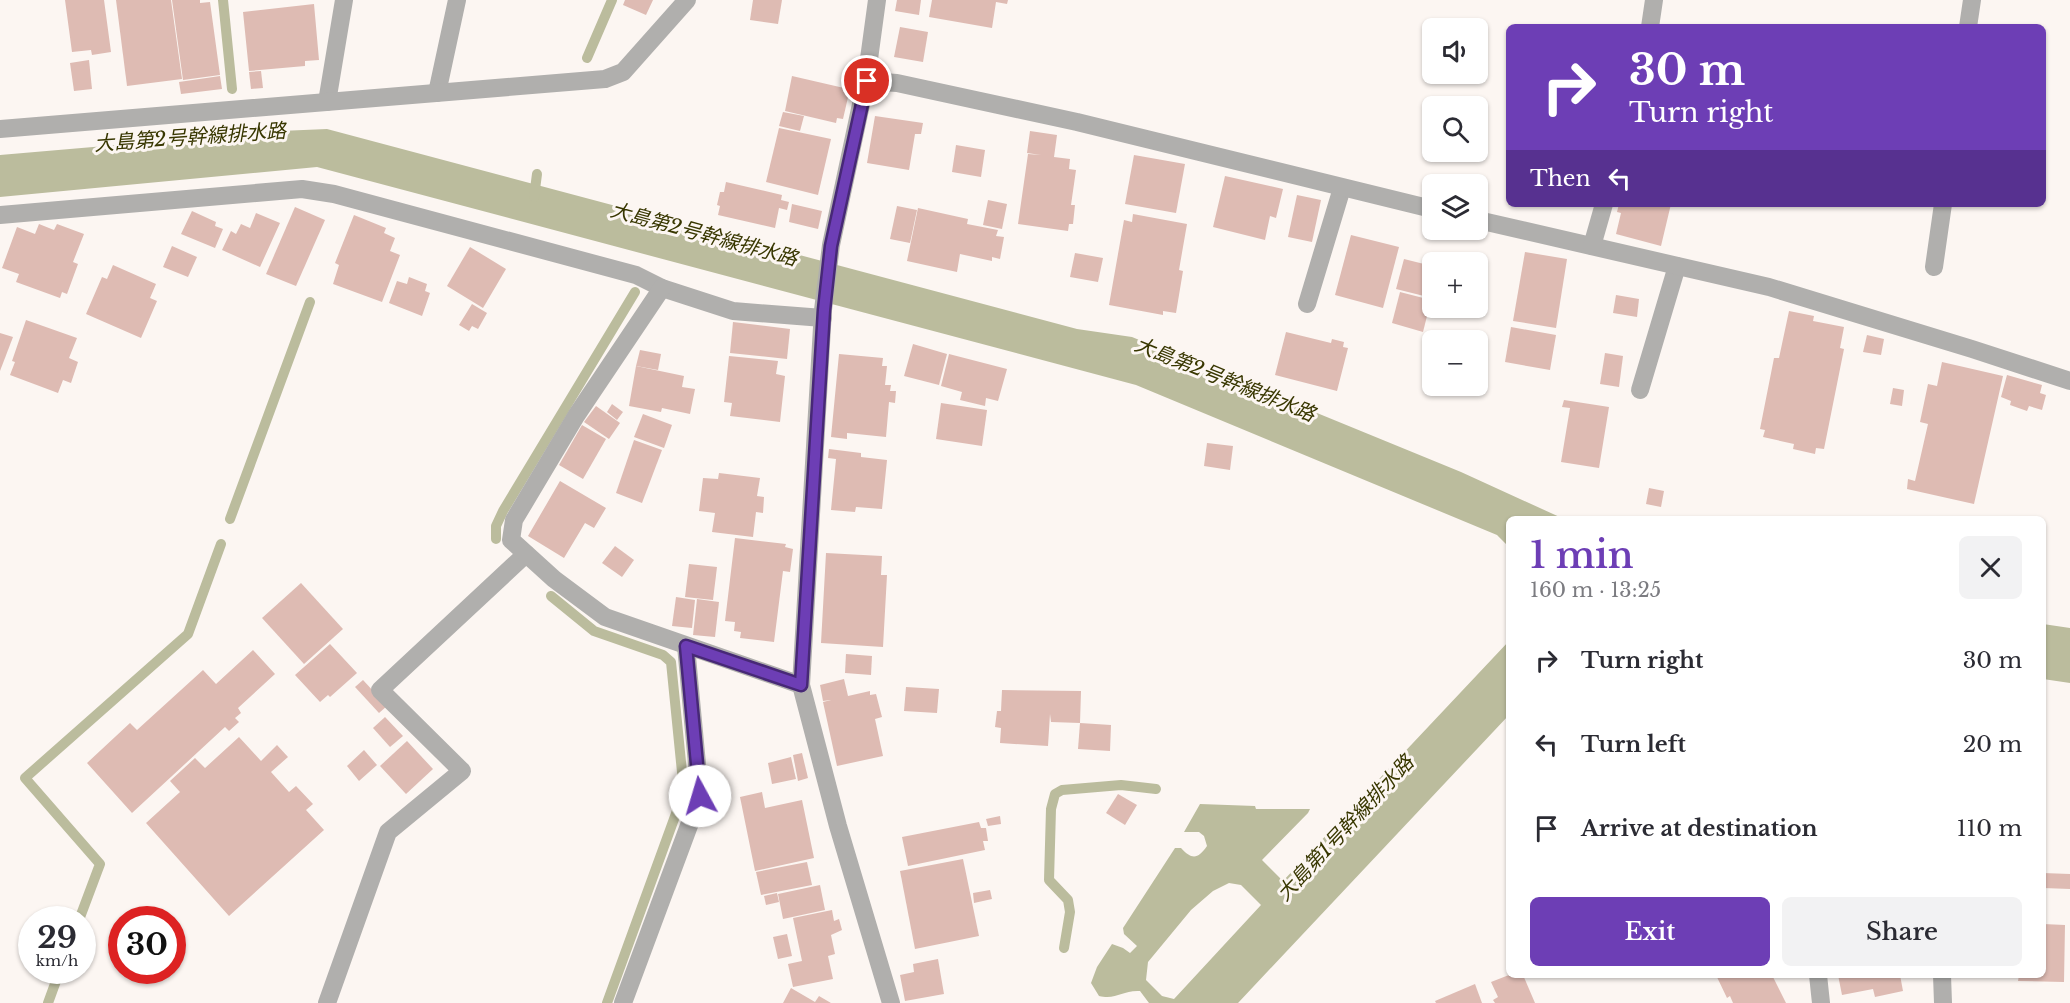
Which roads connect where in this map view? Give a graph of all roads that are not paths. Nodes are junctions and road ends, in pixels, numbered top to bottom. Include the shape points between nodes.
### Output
1 (344, 0) edge
2 (458, 0) edge
3 (687, 0) edge
4 (877, 0) edge
5 (1654, 0) edge
6 (1972, 0) edge
7 (1650, 24) edge
8 (1968, 24) edge
9 (867, 81) junction
10 (437, 93) junction
11 (327, 102) junction
12 (0, 129) edge
13 (1342, 188) junction
14 (1422, 207) edge
15 (1603, 207) edge
16 (1943, 207) edge
17 (0, 215) edge
18 (1488, 222) edge
19 (1592, 246) junction
20 (1677, 266) junction
21 (1934, 267) dead end
22 (662, 288) junction
23 (1307, 304) dead end
24 (823, 314) junction
25 (2070, 381) edge
26 (1640, 390) dead end
27 (526, 554) junction
28 (686, 646) junction
29 (801, 685) junction
30 (1818, 978) edge
31 (1942, 978) edge
32 (327, 1003) edge
33 (624, 1003) edge
34 (891, 1003) edge
35 (1821, 1003) edge
36 (1943, 1003) edge

1 - 11 street
2 - 10 street
3 - 10 street via 623,72 614,76
4 - 9 street
5 - 7 street
6 - 8 street
9 - 13 street via 897,83 1077,122
9 - 24 street via 831,246
10 - 11 street
11 - 12 street
13 - 14 street
13 - 23 street
15 - 19 street
16 - 21 street
17 - 22 street via 302,189 334,194 636,275
18 - 19 street
19 - 20 street
20 - 25 street via 1769,286
20 - 26 street
22 - 24 street via 733,311
22 - 27 street via 576,416 514,520 511,540
24 - 29 street
27 - 28 street via 605,617
27 - 32 street via 380,690 462,771 388,832
28 - 29 street
28 - 33 street via 700,796
29 - 34 street
30 - 35 street
31 - 36 street

